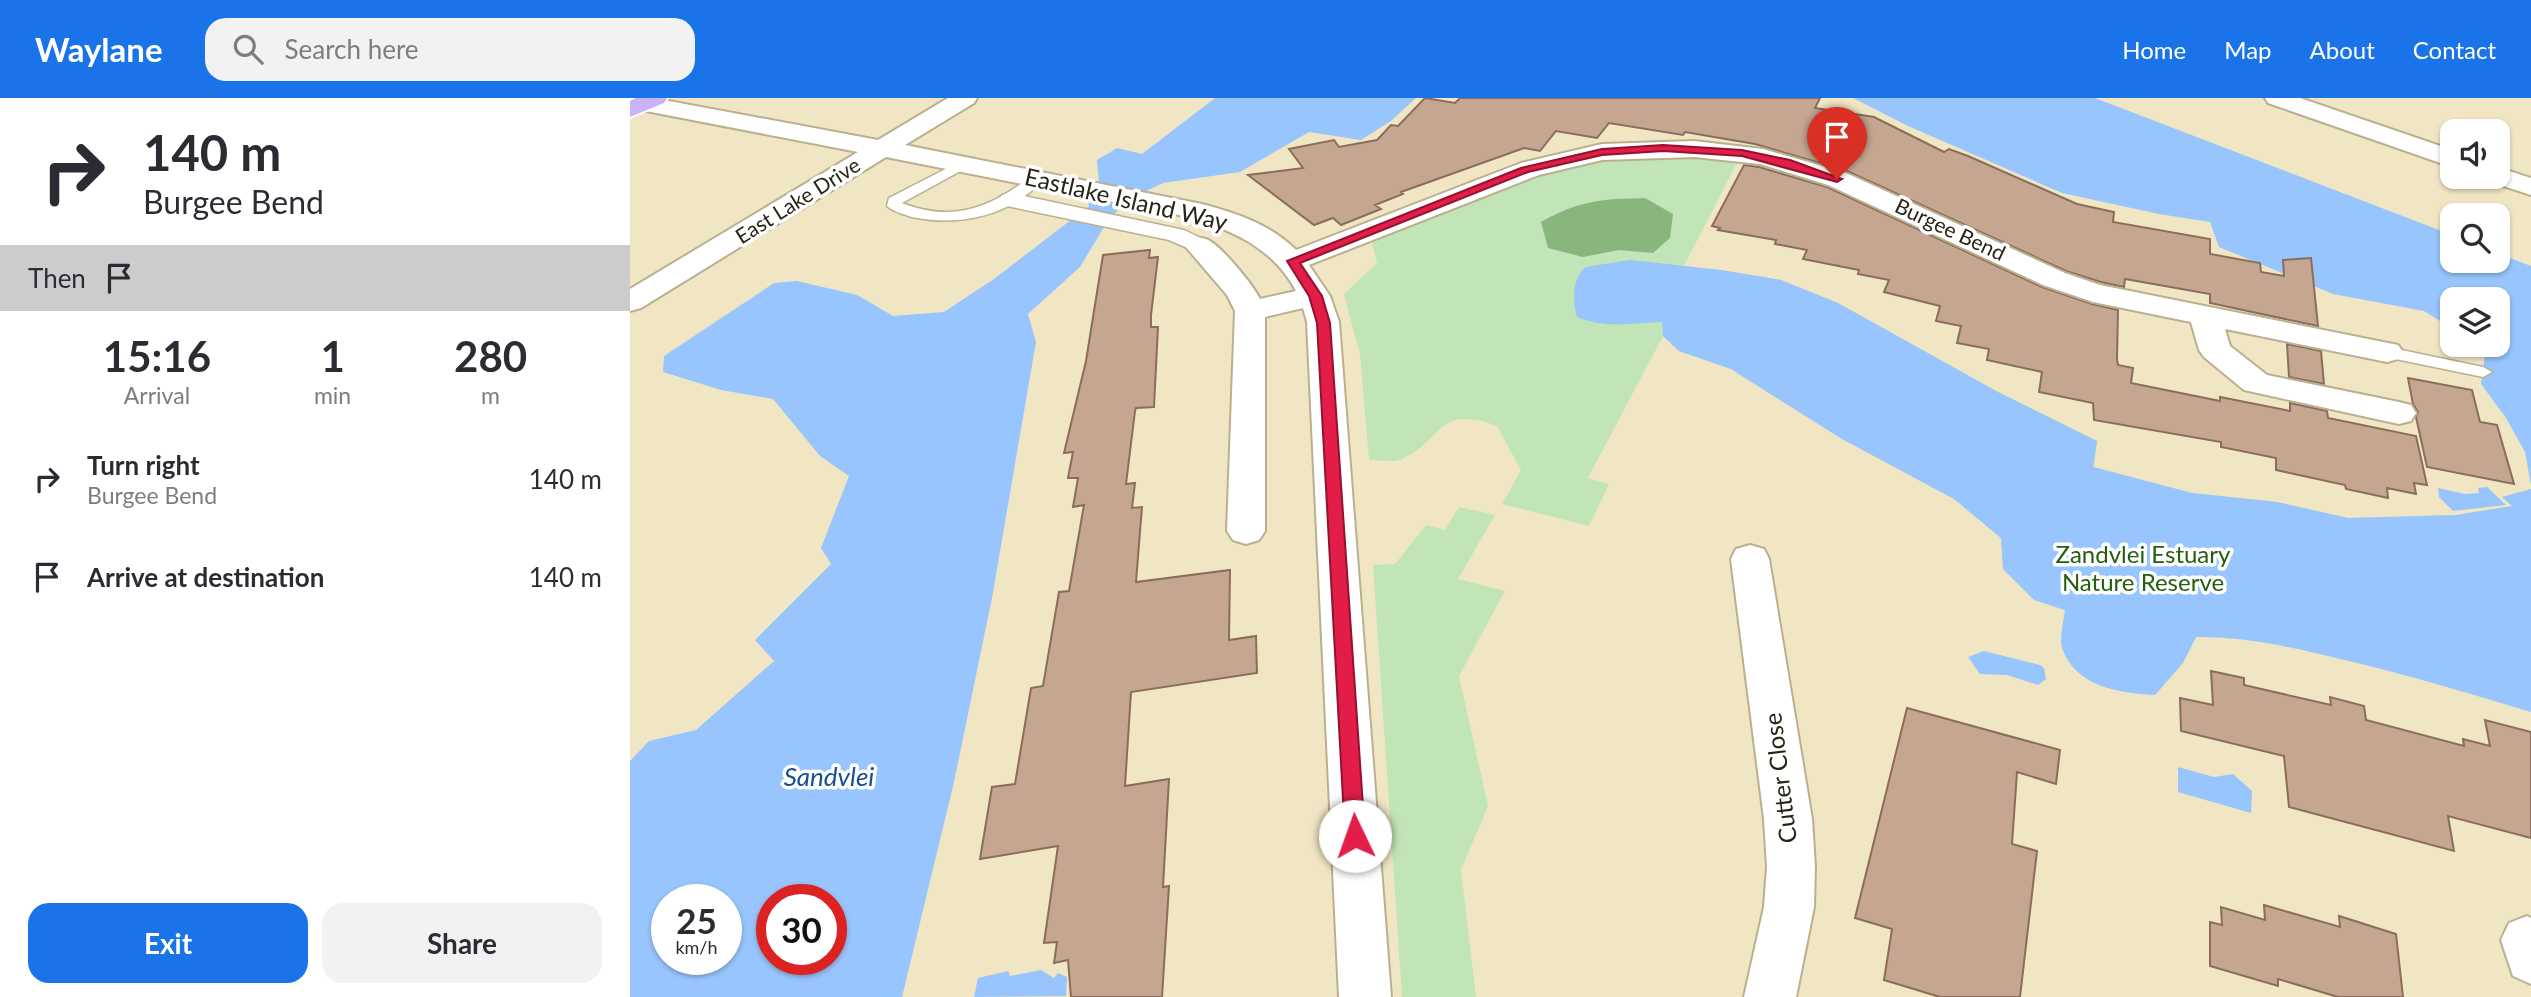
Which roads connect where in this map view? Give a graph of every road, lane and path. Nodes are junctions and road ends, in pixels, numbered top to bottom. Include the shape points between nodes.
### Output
1 (965, 98) edge
2 (2277, 98) edge
3 (640, 103) edge
4 (882, 149) junction
5 (2440, 155) edge
6 (961, 165) junction
7 (1036, 179) junction
8 (2510, 180) edge
9 (2531, 187) edge
10 (1071, 199) junction
11 (1010, 200) junction
12 (1199, 247) joint
13 (1293, 261) junction
14 (1315, 296) junction
15 (630, 302) edge
16 (1250, 311) junction
17 (2204, 315) junction
18 (2387, 352) joint
19 (2483, 372) dead end
20 (2399, 413) dead end
21 (1247, 531) dead end
22 (1750, 559) dead end
23 (1365, 997) edge
24 (1770, 997) edge

1 - 4 street, East Lake Drive
2 - 5 street
3 - 4 street, Eastlake Island Way
4 - 6 street, Eastlake Island Way
4 - 15 street, East Lake Drive
6 - 7 street, Eastlake Island Way
6 - 11 lane via 894,201 895,206 935,217
7 - 10 street, Eastlake Island Way
7 - 11 lane
8 - 9 street
10 - 11 street
10 - 12 street via 1115,222 1176,235
10 - 13 street, Eastlake Island Way via 1155,203 1202,213 1259,235
12 - 16 street via 1241,292
13 - 14 street, Eastlake Island Way
13 - 17 street, Burgee Bend via 1530,169 1602,152 1694,149 1742,153 1810,170 1865,190 2074,287
14 - 16 street
14 - 23 street, Eastlake Island Way via 1323,323
16 - 21 street
17 - 18 street, Burgee Bend
17 - 20 street via 2215,351 2256,383
18 - 19 lane
22 - 24 street, Cutter Close via 1791,867

